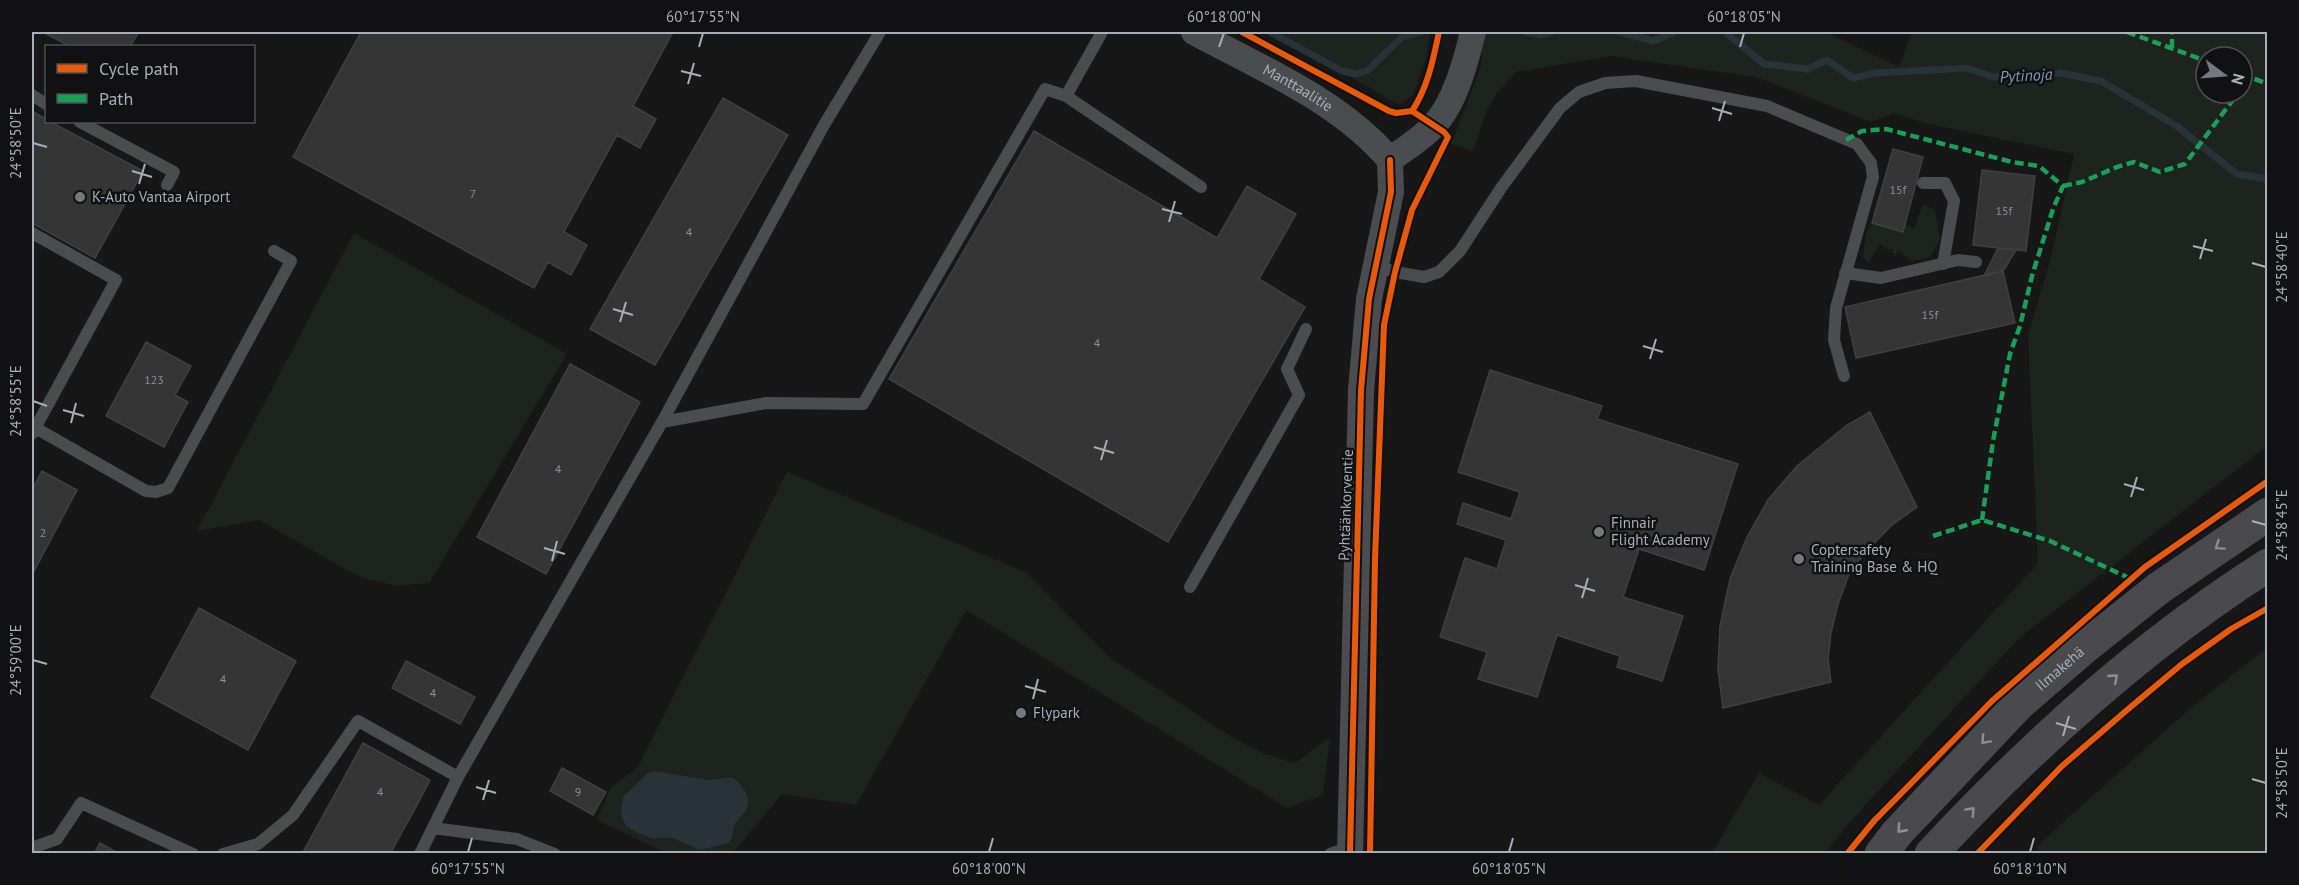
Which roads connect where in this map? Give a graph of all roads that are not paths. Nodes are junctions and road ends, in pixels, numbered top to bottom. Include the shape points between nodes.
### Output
1 (880, 32) edge
2 (1102, 32) edge
3 (1194, 32) edge
4 (1473, 32) edge
5 (32, 95) edge
6 (1066, 96) junction
7 (45, 103) edge
8 (82, 123) edge
9 (1390, 160) junction
10 (1923, 183) dead end
11 (167, 185) dead end
12 (1201, 187) dead end
13 (32, 233) edge
14 (274, 251) dead end
15 (1976, 262) dead end
16 (1943, 264) junction
17 (1376, 266) junction
18 (1845, 273) junction
19 (1306, 329) dead end
20 (1844, 376) dead end
21 (662, 422) junction
22 (33, 430) edge
23 (2268, 514) edge
24 (2268, 566) edge
25 (1190, 587) dead end
26 (458, 777) junction
27 (434, 828) junction
28 (32, 848) edge
29 (1343, 851) edge
30 (193, 854) edge
31 (223, 854) edge
32 (420, 854) edge
33 (555, 854) edge
34 (1881, 854) edge
35 (1931, 854) edge

1 - 21 lane via 824,125
2 - 6 lane
3 - 9 street, Manttaalitie via 1326,104 1372,138
4 - 9 street via 1464,66 1444,110 1434,125
5 - 7 lane
6 - 12 lane
6 - 21 lane via 1045,89 863,404 766,403
8 - 11 lane via 174,172
9 - 17 street, Pyhtäänkorventie via 1391,192
10 - 16 lane via 1945,183 1954,201
13 - 22 lane via 119,276
14 - 22 lane via 291,261 168,488 146,490
15 - 16 lane
16 - 18 lane via 1881,278
17 - 18 lane via 1424,277 1439,272 1460,251 1560,108 1579,92 1605,83 1636,81 1767,106 1857,144 1871,163 1873,177
17 - 29 street, Pyhtäänkorventie via 1366,322 1361,390
18 - 20 lane via 1836,308 1834,340
19 - 25 lane via 1287,369 1299,395
21 - 26 lane
23 -> 34 main road, Ilmakehä via 2159,588 2019,704
35 -> 24 main road via 1978,802 2132,662 2215,598
26 - 27 lane
26 - 31 lane via 358,721 293,815 258,844
27 - 32 lane
27 - 33 lane via 517,838
28 - 30 lane via 57,839 81,803

